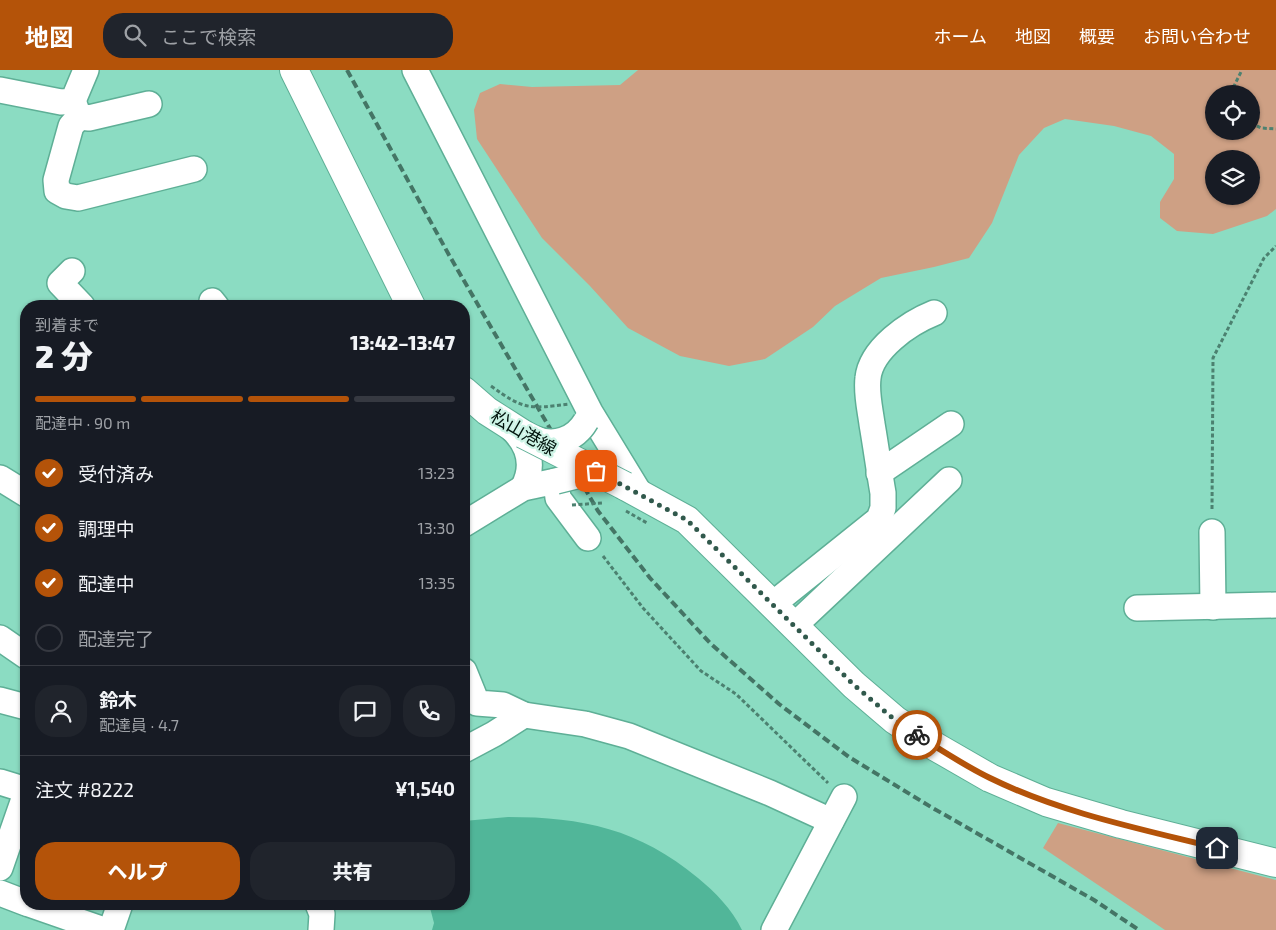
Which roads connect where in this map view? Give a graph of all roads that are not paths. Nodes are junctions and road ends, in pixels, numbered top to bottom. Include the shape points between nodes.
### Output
1 (86, 70) edge
2 (294, 70) edge
3 (415, 70) edge
4 (0, 90) edge
5 (149, 104) dead end
6 (76, 109) junction
7 (194, 169) dead end
8 (72, 271) dead end
9 (76, 300) edge
10 (408, 300) edge
11 (934, 313) dead end
12 (470, 396) edge
13 (584, 412) junction
14 (952, 424) dead end
15 (520, 432) junction
16 (596, 471) junction
17 (879, 473) junction
18 (0, 478) edge
19 (949, 480) dead end
20 (556, 481) junction
21 (523, 488) junction
22 (20, 490) edge
23 (632, 490) junction
24 (470, 520) edge
25 (1212, 532) road end
26 (588, 538) road end
27 (773, 604) junction
28 (1276, 605) edge
29 (1213, 606) junction
30 (1137, 608) dead end
31 (795, 625) junction
32 (0, 638) edge
33 (20, 652) edge
34 (470, 685) edge
35 (0, 700) edge
36 (20, 706) edge
37 (524, 715) junction
38 (470, 747) edge
39 (0, 782) edge
40 (20, 789) edge
41 (844, 798) road end
42 (20, 809) edge
43 (831, 820) junction
44 (1276, 863) edge
45 (0, 868) edge
46 (0, 893) edge
47 (20, 900) edge
48 (48, 910) edge
49 (118, 910) edge
50 (320, 910) edge
51 (104, 930) edge
52 (111, 930) edge
53 (321, 930) edge
54 (774, 930) edge

1 - 6 street
2 - 10 main road
3 - 13 street
4 - 6 street via 61,102
5 - 6 street via 89,118
6 - 7 street via 56,180 57,191 66,196 78,198
8 - 9 street via 60,283
11 - 17 street via 902,330 872,364 868,395
12 - 15 main road, 松山港線
13 - 15 street, bridge via 574,435 562,441 547,442
13 - 23 street
14 - 17 street
15 - 16 main road, 松山港線, bridge
15 - 21 street via 530,467
16 - 20 street, bridge
16 - 23 main road, 松山港線, bridge
17 - 27 street via 883,508 879,519
18 - 22 street
19 - 31 street
20 - 21 street
20 - 26 street via 558,498
21 - 24 street
23 - 27 main road, 松山港線 via 687,520
25 - 29 street
27 - 31 main road, 松山港線
28 - 29 street
29 - 30 street
31 - 44 main road, 松山港線 via 854,685 895,720 990,778 1046,802 1112,822
32 - 33 street
34 - 37 street via 478,703 503,705
35 - 36 street
37 - 38 street
37 - 43 street via 584,724 629,736
39 - 40 street
41 - 43 street
42 - 45 street
43 - 54 street
46 - 47 street
48 - 51 street
49 - 52 street
50 - 53 street

